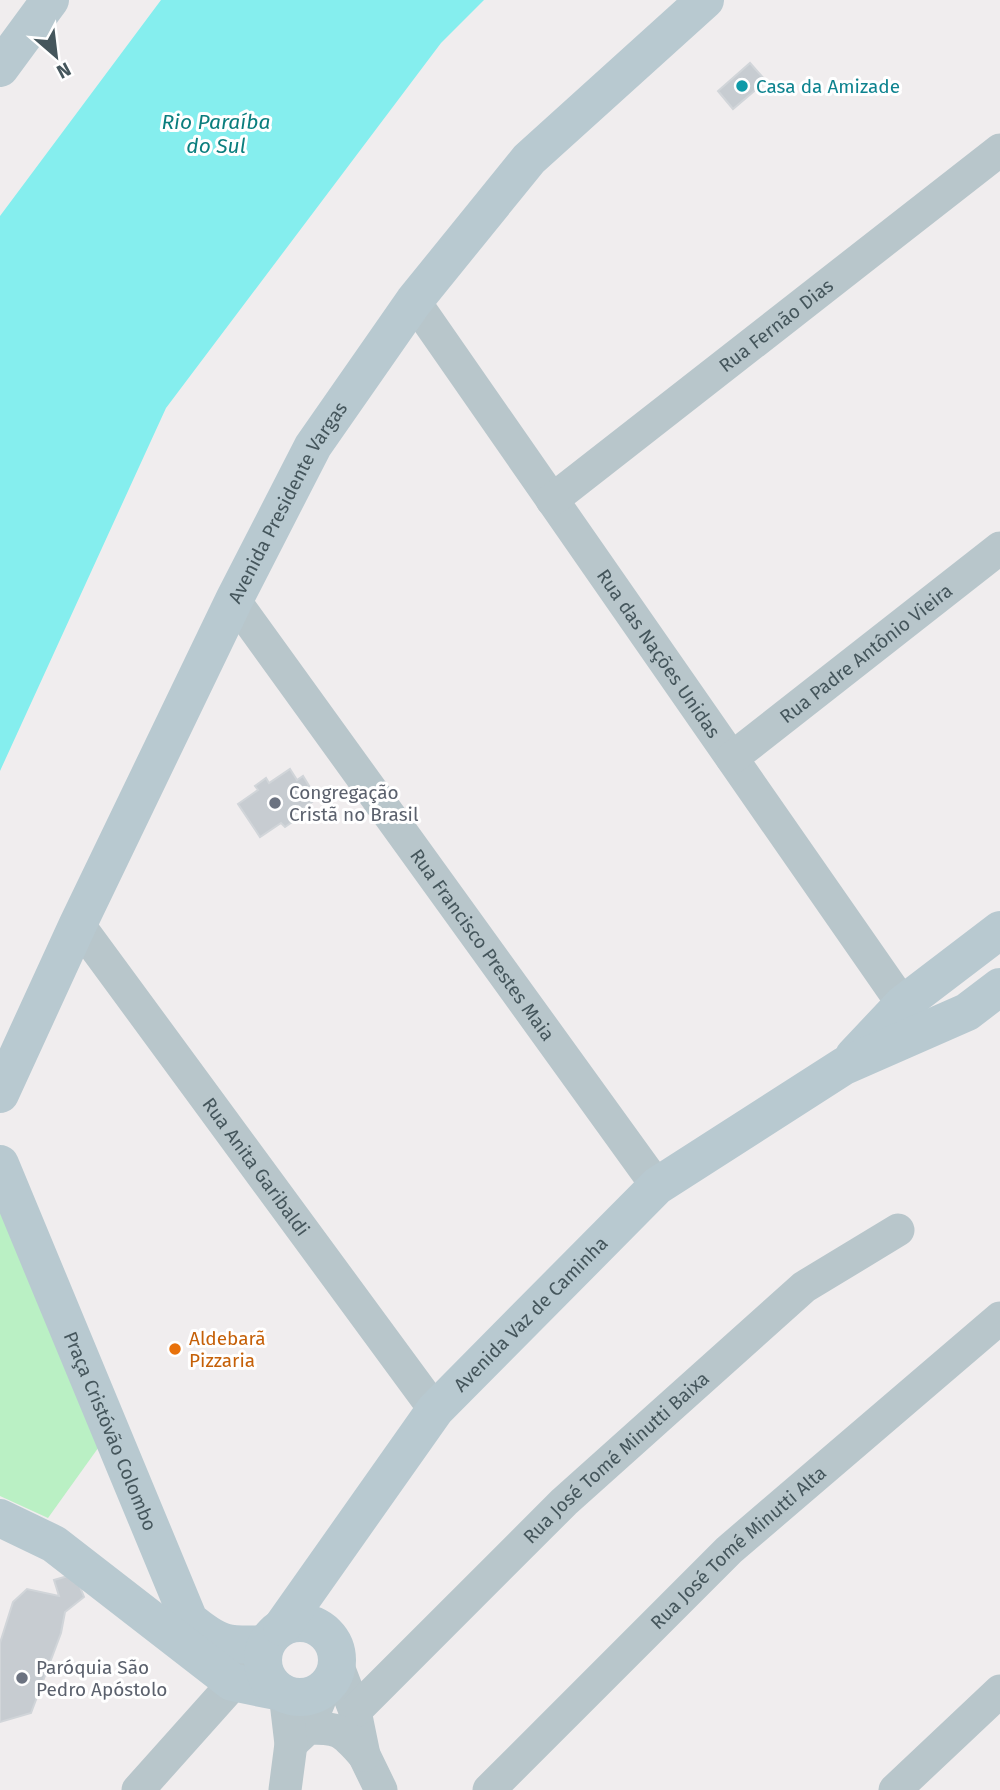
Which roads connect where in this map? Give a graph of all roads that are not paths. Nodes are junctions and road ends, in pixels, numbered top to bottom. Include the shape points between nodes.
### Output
1 (50, 0) edge
2 (705, 0) edge
3 (0, 68) edge
4 (1000, 150) edge
5 (414, 301) junction
6 (552, 500) junction
7 (1000, 548) edge
8 (234, 600) junction
9 (732, 758) junction
10 (78, 924) junction
11 (1000, 930) edge
12 (1000, 987) edge
13 (913, 1018) junction
14 (0, 1094) edge
15 (0, 1164) edge
16 (657, 1186) junction
17 (898, 1230) dead end
18 (1000, 1318) edge
19 (435, 1410) junction
20 (0, 1518) edge
21 (349, 1530) junction
22 (271, 1639) junction
23 (332, 1664) junction
24 (232, 1682) junction
25 (1000, 1691) edge
26 (283, 1693) junction
27 (355, 1712) junction
28 (300, 1736) junction
29 (363, 1755) junction
30 (138, 1790) edge
31 (285, 1790) edge
32 (381, 1790) edge
33 (489, 1790) edge
34 (895, 1790) edge

1 - 3 street
2 - 5 street, Avenida Presidente Vargas via 529,159
4 - 6 street, Rua Fernão Dias
5 - 6 street, Rua das Nações Unidas
5 - 8 street, Avenida Presidente Vargas via 313,446
6 - 9 street, Rua das Nações Unidas
7 - 9 street, Rua Padre Antônio Vieira
8 - 10 street, Avenida Presidente Vargas
8 - 16 street, Rua Francisco Prestes Maia
9 - 13 street, Rua das Nações Unidas
10 - 14 street, Avenida Presidente Vargas
10 - 19 street, Rua Anita Garibaldi
11 - 13 street, Avenida Vaz de Caminha
12 - 13 street, Avenida Vaz de Caminha via 967,1012
13 - 16 street, Avenida Vaz de Caminha
15 - 22 street, Praça Cristóvão Colombo via 188,1620 213,1640 237,1646
16 - 19 street, Avenida Vaz de Caminha
17 - 27 street, Rua José Tomé Minutti Baixa via 804,1287 564,1502
18 - 33 street, Rua José Tomé Minutti Alta via 729,1549
19 - 21 street, Avenida Vaz de Caminha
20 - 24 street via 54,1544
21 - 22 street, Avenida Vaz de Caminha
21 - 23 street via 330,1604
22 - 23 street via 292,1623 304,1622 325,1632
22 - 24 street, Avenida Vaz de Caminha
22 - 26 street via 263,1665 266,1676
23 - 26 street via 316,1693
23 - 27 street
23 - 28 street
24 - 26 street
24 - 30 street, Avenida Vaz de Caminha
25 - 34 street
26 - 28 street
27 - 29 street
28 - 29 street via 333,1728
28 - 31 street
29 - 32 street

